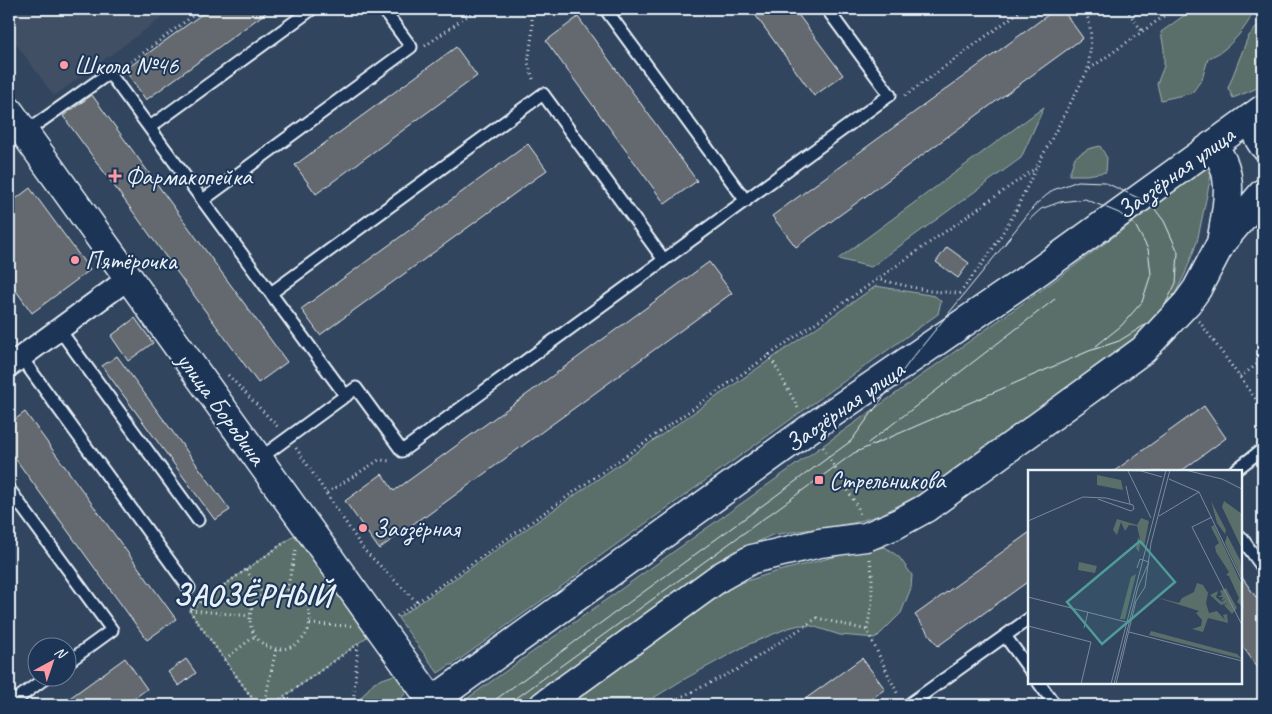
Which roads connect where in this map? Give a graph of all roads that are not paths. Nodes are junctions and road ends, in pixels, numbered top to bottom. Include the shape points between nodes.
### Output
1 (312, 9) edge
2 (383, 9) edge
3 (827, 9) edge
4 (606, 10) dead end
5 (1263, 110) edge
6 (13, 118) edge
7 (150, 127) junction
8 (1263, 145) edge
9 (1211, 146) junction
10 (1263, 193) edge
11 (203, 200) junction
12 (746, 201) junction
13 (1221, 243) junction
14 (664, 260) junction
15 (129, 278) junction
16 (271, 293) junction
17 (59, 329) junction
18 (15, 361) edge
19 (346, 396) junction
20 (1263, 449) edge
21 (259, 459) junction
22 (1236, 470) edge
23 (9, 489) edge
24 (198, 520) dead end
25 (1242, 537) edge
26 (1263, 568) edge
27 (189, 588) dead end
28 (1028, 619) edge
29 (1005, 636) junction
30 (78, 655) edge
31 (1028, 667) edge
32 (1040, 684) edge
33 (35, 686) edge
34 (432, 704) edge
35 (9, 705) edge
36 (544, 705) edge
37 (908, 705) edge
38 (1055, 705) edge

1 - 7 lane
2 - 11 lane via 412,47
3 - 12 lane via 890,95
4 - 12 lane
5 - 8 main road via 1256,125 1256,134
5 - 9 main road, Заозёрная улица
6 - 7 lane via 105,76 111,77
6 - 15 main road, улица Бородина
7 - 11 lane
9 - 13 main road via 1226,171 1228,187
9 - 34 main road, Заозёрная улица via 1039,271 809,429
10 - 13 main road
11 - 16 lane
12 - 14 lane
13 - 36 main road via 1187,303 1142,350 934,502 895,525 866,537 820,543 752,559 720,577
14 - 16 lane via 543,94
14 - 19 lane via 402,451 356,388
15 - 17 street
15 - 21 main road, улица Бородина
16 - 19 lane
17 - 18 street
17 - 24 lane
18 - 27 lane
19 - 21 lane
20 - 22 lane
21 - 34 main road, улица Бородина via 368,627
23 - 30 lane via 112,630
25 - 26 lane
28 - 29 lane
29 - 31 lane
29 - 37 lane
32 - 38 lane
33 - 35 lane

